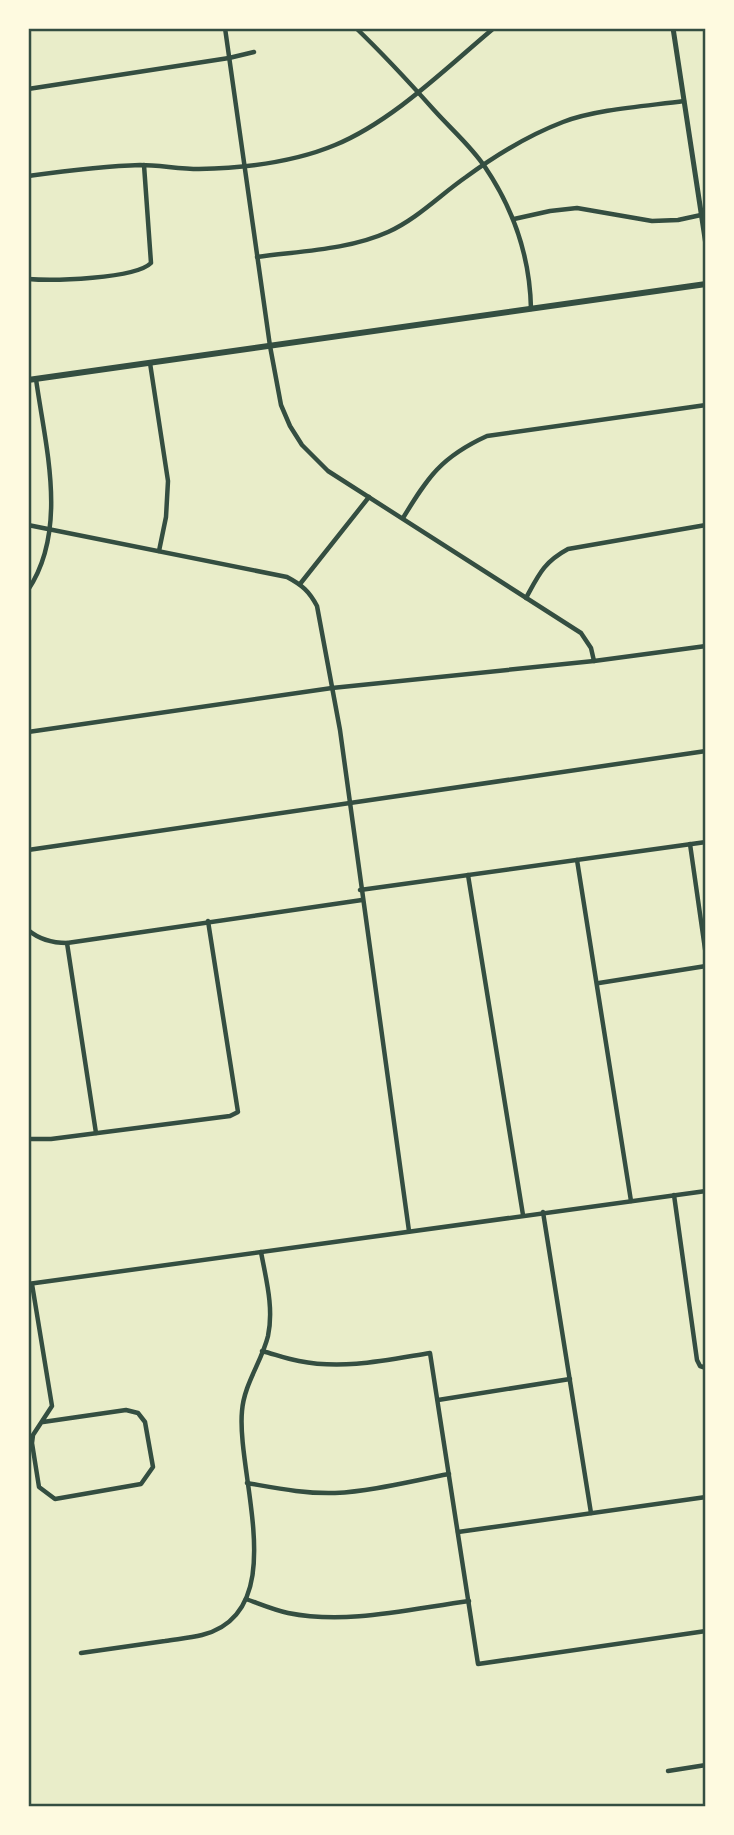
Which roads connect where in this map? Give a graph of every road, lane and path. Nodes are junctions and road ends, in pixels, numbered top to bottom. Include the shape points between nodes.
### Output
1 (225, 28) edge
2 (356, 28) edge
3 (494, 28) edge
4 (673, 28) edge
5 (254, 52) dead end
6 (229, 58) junction
7 (28, 89) edge
8 (417, 92) junction
9 (684, 101) junction
10 (144, 165) junction
11 (484, 165) junction
12 (244, 166) junction
13 (28, 176) edge
14 (701, 215) junction
15 (514, 219) junction
16 (706, 245) edge
17 (257, 257) junction
18 (28, 279) edge
19 (706, 284) edge
20 (531, 309) junction
21 (270, 346) junction
22 (150, 363) junction
23 (36, 379) junction
24 (28, 380) edge
25 (706, 405) edge
26 (369, 497) junction
27 (403, 518) junction
28 (28, 525) edge
29 (706, 525) edge
30 (49, 529) junction
31 (159, 551) junction
32 (300, 584) junction
33 (28, 590) edge
34 (526, 598) junction
35 (706, 646) edge
36 (594, 662) junction
37 (332, 688) junction
38 (28, 732) edge
39 (706, 751) edge
40 (349, 803) junction
41 (706, 842) edge
42 (690, 844) junction
43 (28, 850) edge
44 (577, 860) junction
45 (468, 875) junction
46 (360, 890) junction
47 (362, 900) junction
48 (208, 921) junction
49 (28, 930) edge
50 (67, 943) junction
51 (706, 956) edge
52 (706, 966) edge
53 (599, 984) junction
54 (96, 1133) junction
55 (28, 1139) edge
56 (706, 1191) edge
57 (674, 1195) junction
58 (631, 1200) junction
59 (543, 1212) junction
60 (523, 1215) junction
61 (409, 1231) junction
62 (261, 1252) junction
63 (30, 1284) edge
64 (262, 1351) junction
65 (706, 1368) edge
66 (570, 1378) junction
67 (438, 1400) junction
68 (43, 1422) junction
69 (449, 1474) junction
70 (247, 1483) junction
71 (706, 1497) edge
72 (591, 1513) junction
73 (458, 1532) junction
74 (246, 1599) junction
75 (468, 1601) junction
76 (706, 1631) edge
77 (81, 1653) dead end
78 (706, 1765) edge
79 (668, 1771) dead end

1 - 6 street
2 - 8 street
3 - 8 street
4 - 9 street
5 - 6 street
6 - 7 street
6 - 12 street
8 - 11 street
8 - 12 street via 378,122 334,145 290,159
9 - 11 street via 565,121
9 - 14 street
10 - 12 street
10 - 13 street
10 - 18 street via 151,263 145,269
11 - 15 street
11 - 17 street via 386,233
12 - 17 street
14 - 15 street via 652,221 577,208
14 - 16 street
15 - 20 street via 527,264
17 - 21 street
19 - 20 main road
20 - 21 main road
21 - 22 main road
21 - 26 street via 281,405 302,445 328,471
22 - 23 main road
22 - 31 street via 168,481
23 - 24 main road
23 - 30 street via 52,492
25 - 27 street via 487,436 440,465
26 - 27 street
26 - 32 street
27 - 34 street
28 - 30 street
29 - 34 street via 568,549 542,568
30 - 31 street
30 - 33 street
31 - 32 street via 287,577
32 - 37 street via 317,606
34 - 36 street via 581,633
35 - 36 street
36 - 37 street
37 - 38 street
37 - 40 street
39 - 40 street
40 - 43 street
40 - 46 street
41 - 42 street
42 - 44 street
42 - 51 street
44 - 45 street
44 - 53 street
45 - 46 street
45 - 60 street
46 - 47 street
47 - 48 street
47 - 61 street
48 - 50 street
48 - 54 street via 238,1112
49 - 50 street via 42,939
50 - 54 street
52 - 53 street
53 - 58 street
54 - 55 street
56 - 57 street
57 - 58 street
57 - 65 street via 699,1366
58 - 59 street
59 - 60 street
59 - 66 street
60 - 61 street
61 - 62 street
62 - 63 street
62 - 64 street via 270,1313
63 - 68 street via 52,1406
64 - 67 street via 337,1365 430,1353
64 - 70 street via 242,1410
66 - 67 street
66 - 72 street
67 - 69 street
68 - 68 street via 32,1443 39,1487 55,1499 141,1484 153,1467 145,1422 138,1413 126,1410
69 - 70 street via 333,1493
69 - 73 street
70 - 74 street via 255,1561
71 - 72 street
72 - 73 street
73 - 75 street
74 - 75 street via 288,1613 335,1617
74 - 77 street via 229,1620 202,1635
75 - 76 street via 478,1664
78 - 79 street

